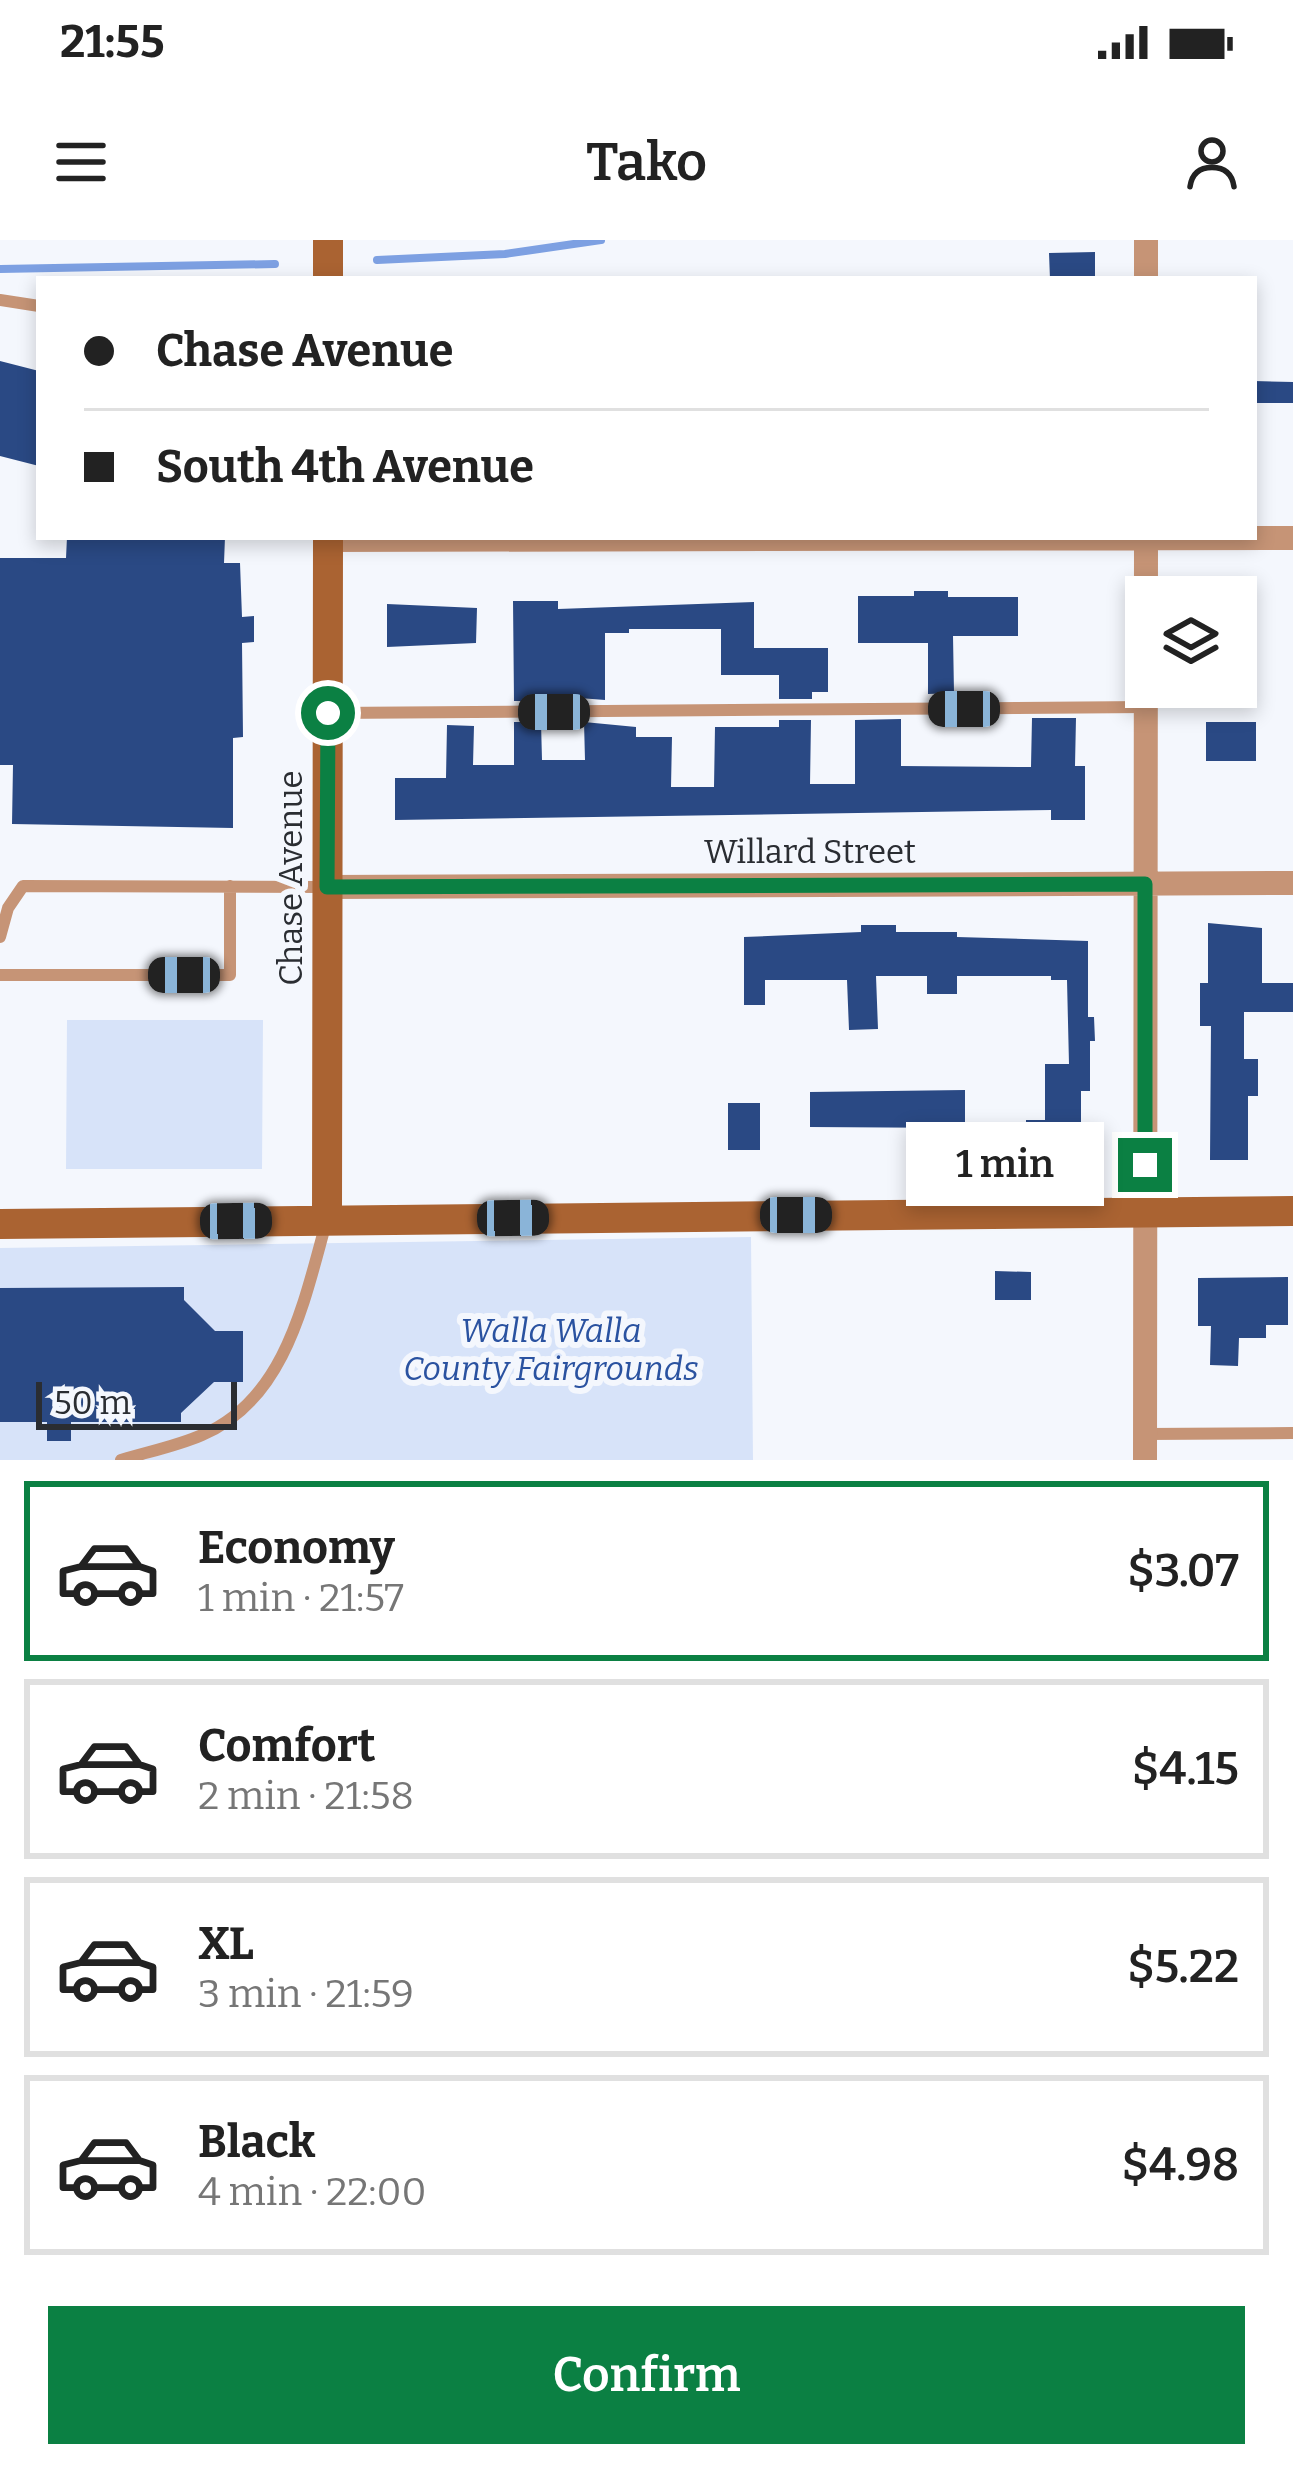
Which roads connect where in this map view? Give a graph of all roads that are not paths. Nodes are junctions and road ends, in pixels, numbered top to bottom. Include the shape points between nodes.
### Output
1 (328, 240) edge
2 (1146, 240) edge
3 (328, 276) edge
4 (1146, 276) edge
5 (0, 300) edge
6 (36, 306) edge
7 (1257, 538) edge
8 (1293, 538) edge
9 (328, 540) edge
10 (1145, 540) edge
11 (1145, 576) edge
12 (1125, 707) edge
13 (1145, 708) edge
14 (328, 713) junction
15 (1293, 883) edge
16 (1145, 884) junction
17 (230, 886) junction
18 (327, 887) junction
19 (0, 938) edge
20 (0, 975) edge
21 (1293, 1211) edge
22 (1145, 1212) junction
23 (327, 1220) junction
24 (0, 1224) edge
25 (1293, 1432) edge
26 (1144, 1447) edge
27 (121, 1460) edge

1 - 3 street
2 - 4 street
5 - 6 lane
7 - 8 street
9 - 14 street, Chase Avenue
10 - 11 street
12 - 14 lane
13 - 16 street
14 - 18 street, Chase Avenue
15 - 16 street, Willard Street
16 - 18 street, Willard Street
16 - 22 street
17 - 18 lane
17 - 19 lane via 23,886
17 - 20 lane via 230,975
18 - 23 street, Chase Avenue
21 - 22 street
22 - 23 street
22 - 26 street
23 - 24 street
23 - 27 lane via 279,1369 252,1402 205,1434
25 - 26 lane

